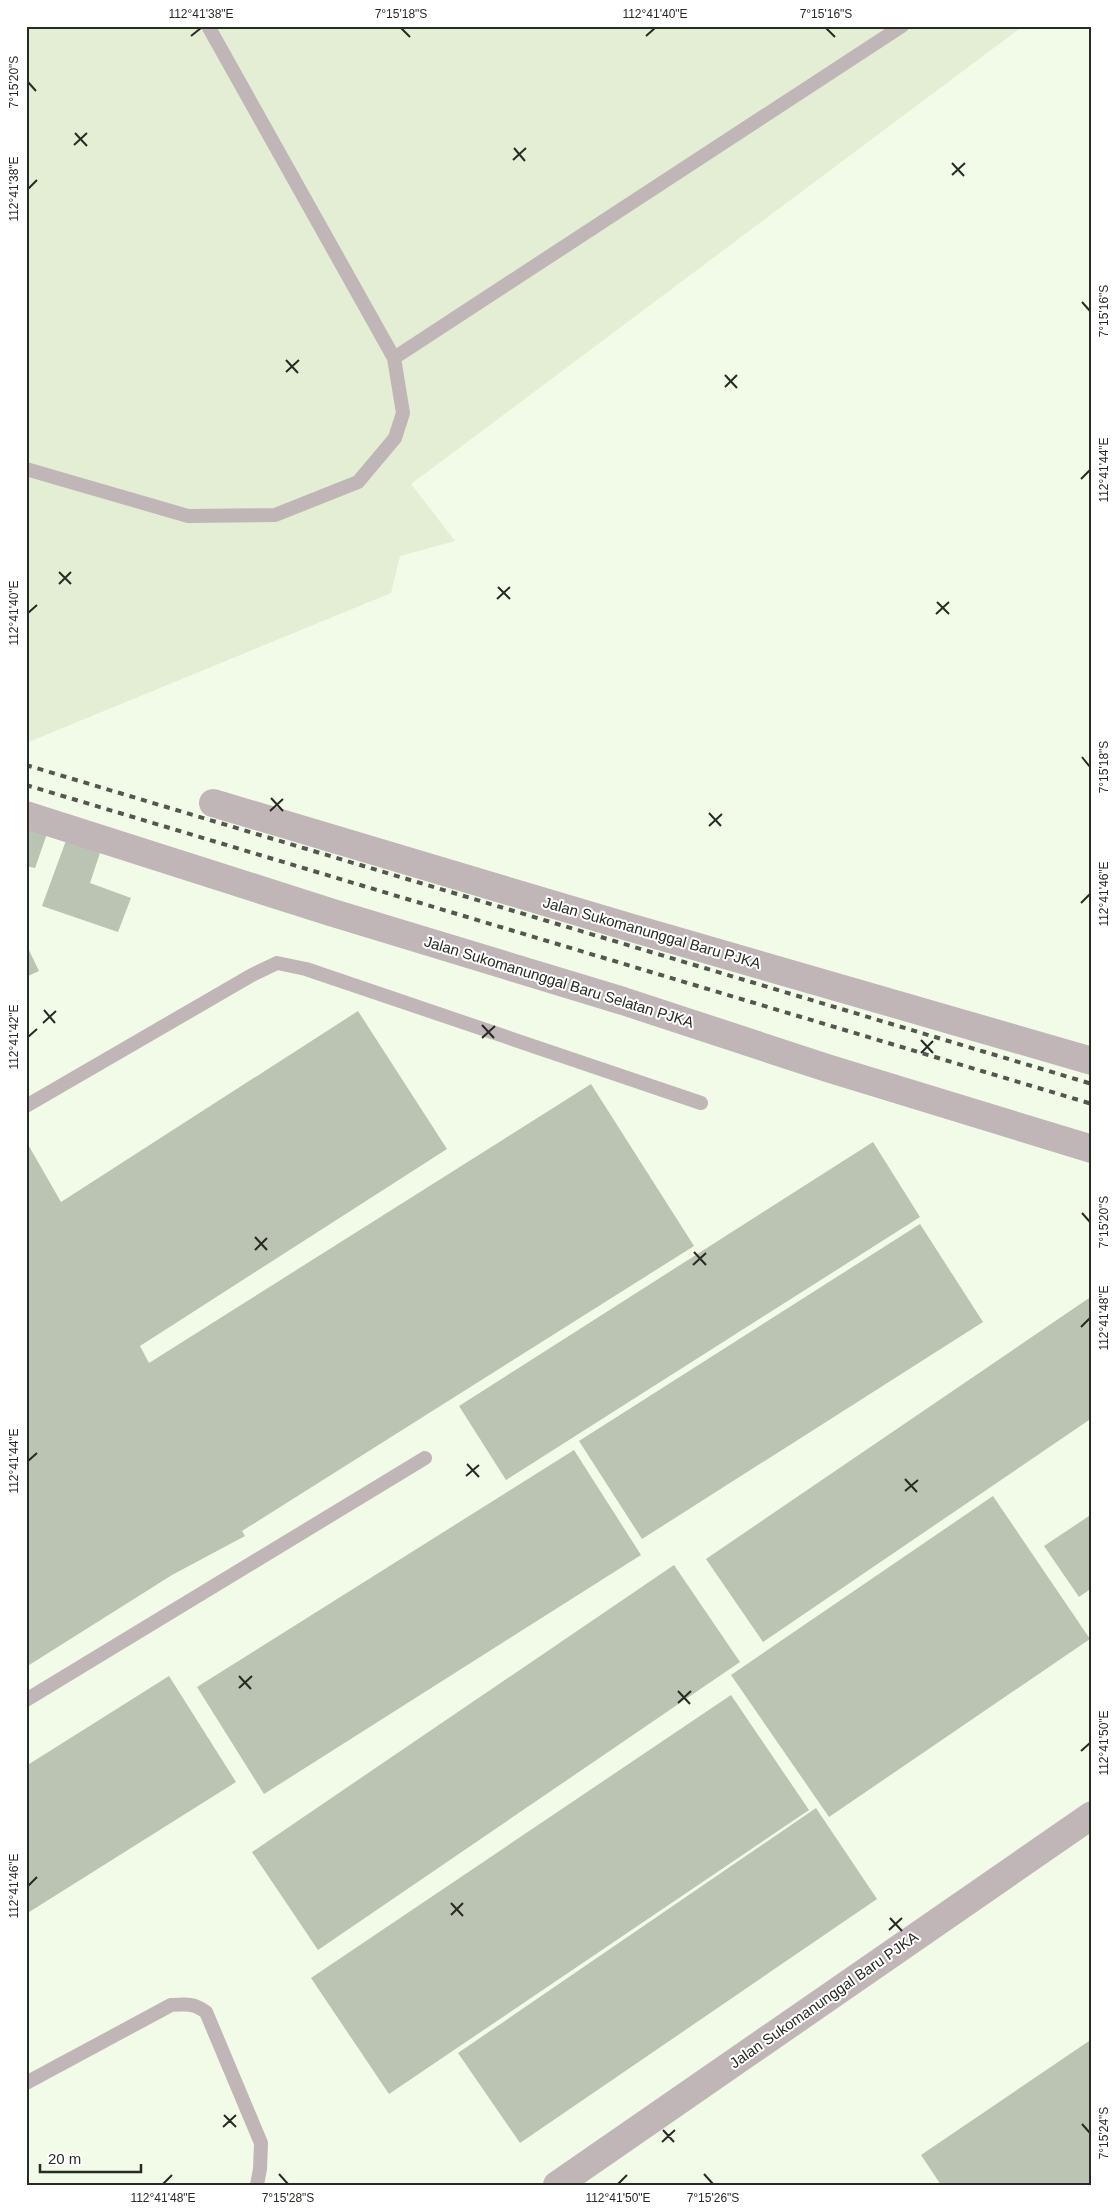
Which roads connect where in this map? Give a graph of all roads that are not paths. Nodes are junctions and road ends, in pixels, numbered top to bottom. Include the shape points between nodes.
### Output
1 (208, 26) edge
2 (902, 26) edge
3 (394, 358) junction
4 (26, 469) edge
5 (213, 803) dead end
6 (26, 815) edge
7 (1092, 1061) edge
8 (701, 1103) dead end
9 (26, 1106) edge
10 (1092, 1149) edge
11 (425, 1458) dead end
12 (26, 1700) edge
13 (1092, 1814) edge
14 (26, 2083) edge
15 (257, 2185) edge
16 (557, 2185) edge

1 - 3 lane
2 - 3 lane
3 - 4 lane via 403,413 395,438 358,482 275,515 188,516
5 - 7 street, Jalan Sukomanunggal Baru PJKA
6 - 10 street, Jalan Sukomanunggal Baru Selatan PJKA
8 - 9 lane via 277,963
11 - 12 lane
13 - 16 street, Jalan Sukomanunggal Baru PJKA
14 - 15 lane via 172,2006 198,2006 206,2012 261,2143

